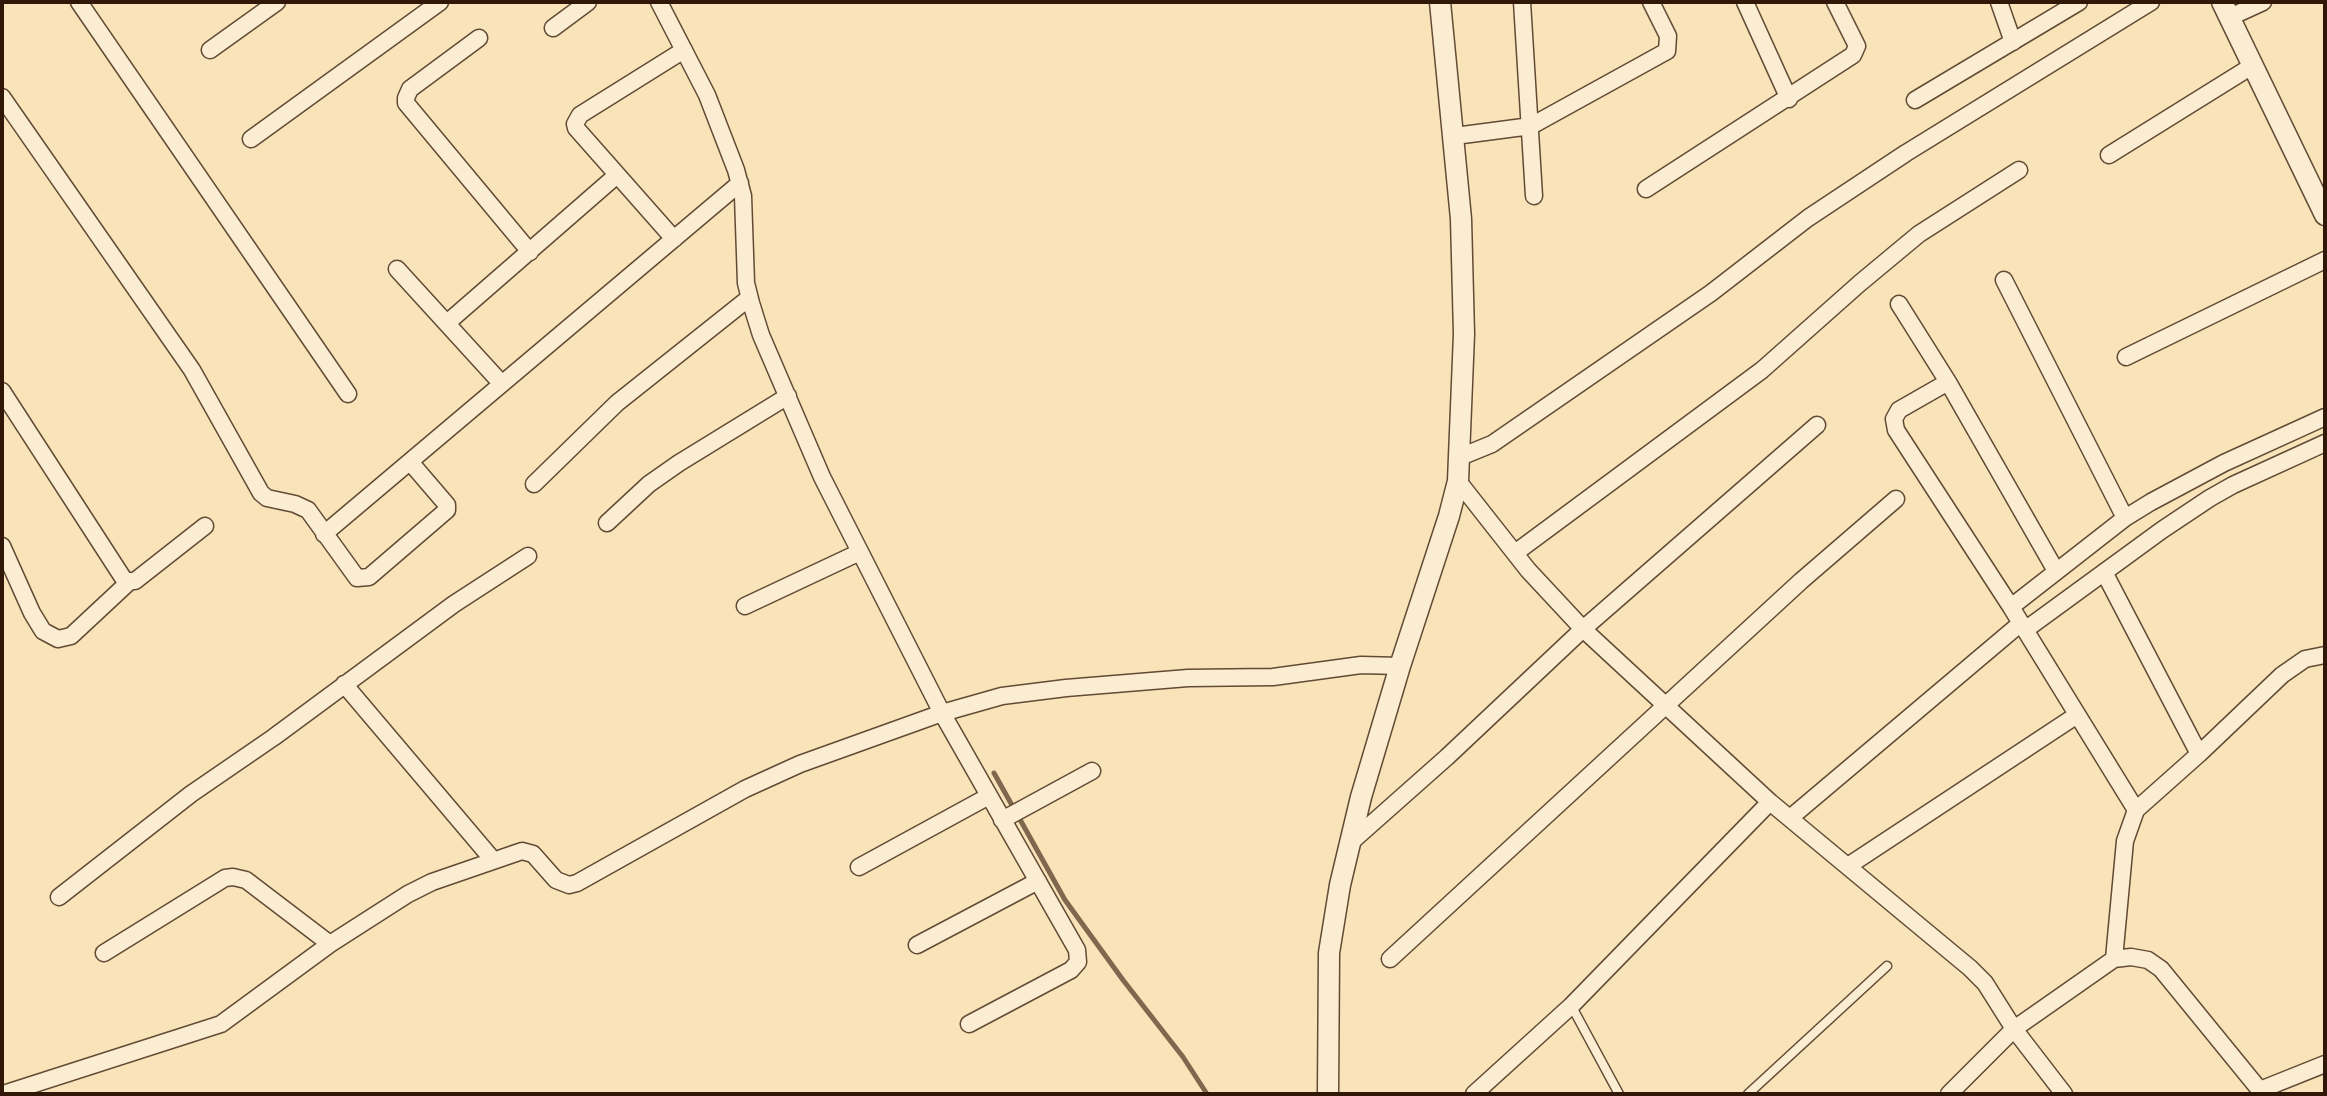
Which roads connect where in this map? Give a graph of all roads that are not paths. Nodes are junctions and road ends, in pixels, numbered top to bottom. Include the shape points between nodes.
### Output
1 (79, 2) edge
2 (277, 2) edge
3 (440, 2) edge
4 (588, 2) edge
5 (659, 2) edge
6 (1440, 2) edge
7 (1522, 2) edge
8 (1651, 2) edge
9 (1745, 2) edge
10 (1835, 2) edge
11 (1999, 2) edge
12 (2077, 2) edge
13 (2151, 2) edge
14 (2263, 2) edge
15 (2225, 10) edge
16 (553, 28) dead end
17 (479, 38) dead end
18 (2013, 42) junction
19 (210, 50) dead end
20 (684, 50) junction
21 (2252, 66) junction
22 (2, 97) edge
23 (1789, 99) junction
24 (1915, 100) dead end
25 (1531, 126) junction
26 (1455, 136) junction
27 (251, 139) dead end
28 (2109, 155) dead end
29 (2019, 170) dead end
30 (617, 175) junction
31 (740, 183) junction
32 (2319, 186) edge
33 (1646, 189) dead end
34 (1534, 196) dead end
35 (2325, 215) edge
36 (674, 239) junction
37 (530, 252) junction
38 (2325, 260) edge
39 (397, 269) dead end
40 (2004, 280) dead end
41 (749, 298) junction
42 (1899, 304) dead end
43 (447, 323) junction
44 (2126, 357) dead end
45 (1948, 382) junction
46 (501, 383) junction
47 (2, 391) edge
48 (348, 394) dead end
49 (788, 396) junction
50 (2325, 417) edge
51 (1817, 425) dead end
52 (2325, 443) edge
53 (1460, 457) junction
54 (411, 463) junction
55 (1458, 481) junction
56 (534, 484) dead end
57 (1896, 499) dead end
58 (2125, 518) junction
59 (607, 523) dead end
60 (205, 526) dead end
61 (324, 534) junction
62 (2, 546) edge
63 (860, 552) junction
64 (1515, 553) junction
65 (528, 556) dead end
66 (2056, 571) junction
67 (2104, 572) junction
68 (129, 582) junction
69 (745, 606) dead end
70 (2011, 607) junction
71 (2023, 627) junction
72 (1583, 629) junction
73 (2325, 655) edge
74 (1400, 666) junction
75 (344, 684) junction
76 (1666, 704) junction
77 (942, 713) junction
78 (2077, 715) junction
79 (2199, 754) junction
80 (1092, 771) dead end
81 (989, 796) junction
82 (1770, 802) junction
83 (2136, 810) junction
84 (1012, 816) junction
85 (1790, 818) junction
86 (1350, 843) junction
87 (493, 860) junction
88 (1848, 866) junction
89 (859, 867) dead end
90 (1038, 881) junction
91 (59, 897) dead end
92 (330, 944) junction
93 (917, 945) dead end
94 (104, 953) dead end
95 (1390, 959) dead end
96 (2114, 959) junction
97 (1887, 966) dead end
98 (1571, 1006) junction
99 (969, 1024) dead end
100 (2014, 1029) junction
101 (2325, 1064) edge
102 (2261, 1092) edge
103 (3, 1094) edge
104 (1328, 1094) edge
105 (1474, 1094) edge
106 (1619, 1094) edge
107 (1748, 1094) edge
108 (1949, 1094) edge
109 (2064, 1094) edge

1 - 48 street
2 - 19 street
3 - 27 street
4 - 16 street
5 - 20 street
6 - 26 street
7 - 25 street
8 - 25 street via 1668,36 1667,51
9 - 23 street
10 - 23 street via 1857,51
11 - 18 street
12 - 18 street
13 - 53 street via 1906,153 1492,444
14 - 15 street
15 - 21 street
17 - 37 street via 410,89 406,103
18 - 24 street
20 - 30 street via 577,120 576,128
20 - 31 street via 722,129
21 - 28 street
21 - 32 street
22 - 61 street via 192,370 261,493 308,510
23 - 33 street
25 - 26 street
25 - 34 street
26 - 53 street via 1464,292
29 - 64 street via 1919,234 1762,370
30 - 36 street
30 - 37 street
31 - 36 street
31 - 41 street
32 - 35 street
36 - 46 street
37 - 43 street
38 - 44 street
39 - 43 street
40 - 58 street
41 - 49 street
41 - 56 street via 617,403
42 - 45 street
43 - 46 street
45 - 66 street
45 - 70 street via 1899,410 1894,424
46 - 54 street
47 - 68 street
49 - 59 street via 649,484
49 - 63 street
50 - 58 street via 2224,463
51 - 72 street
52 - 67 street via 2233,485
53 - 55 street
54 - 61 street
54 - 61 street via 447,510 369,577 355,576
55 - 64 street
55 - 74 street
57 - 76 street
58 - 66 street
60 - 68 street
62 - 68 street via 32,613 43,631 58,639 71,636
63 - 69 street
63 - 77 street
64 - 72 street
65 - 75 street
66 - 70 street
67 - 71 street
67 - 79 street
70 - 71 street
71 - 78 street
71 - 85 street
72 - 76 street
72 - 86 street
73 - 79 street via 2296,664
74 - 77 street via 1066,688 1002,696
74 - 86 street
75 - 87 street
75 - 91 street
76 - 82 street
76 - 95 street
77 - 81 street
77 - 87 street via 745,789 577,883 556,880 527,852
78 - 83 street
78 - 88 street
79 - 83 street
80 - 84 street
81 - 84 street
81 - 89 street
82 - 85 street
82 - 98 street
83 - 96 street via 2125,841
84 - 90 street
85 - 88 street
86 - 104 street via 1331,930
87 - 92 street via 408,894
88 - 100 street via 1970,968
90 - 93 street
90 - 99 street via 1077,950 1078,962
92 - 94 street via 246,880 233,877
92 - 103 street via 221,1024
96 - 100 street
96 - 102 street via 2148,960 2161,969
97 - 107 lane
98 - 105 street
98 - 106 lane
100 - 108 street
100 - 109 street
101 - 102 street

